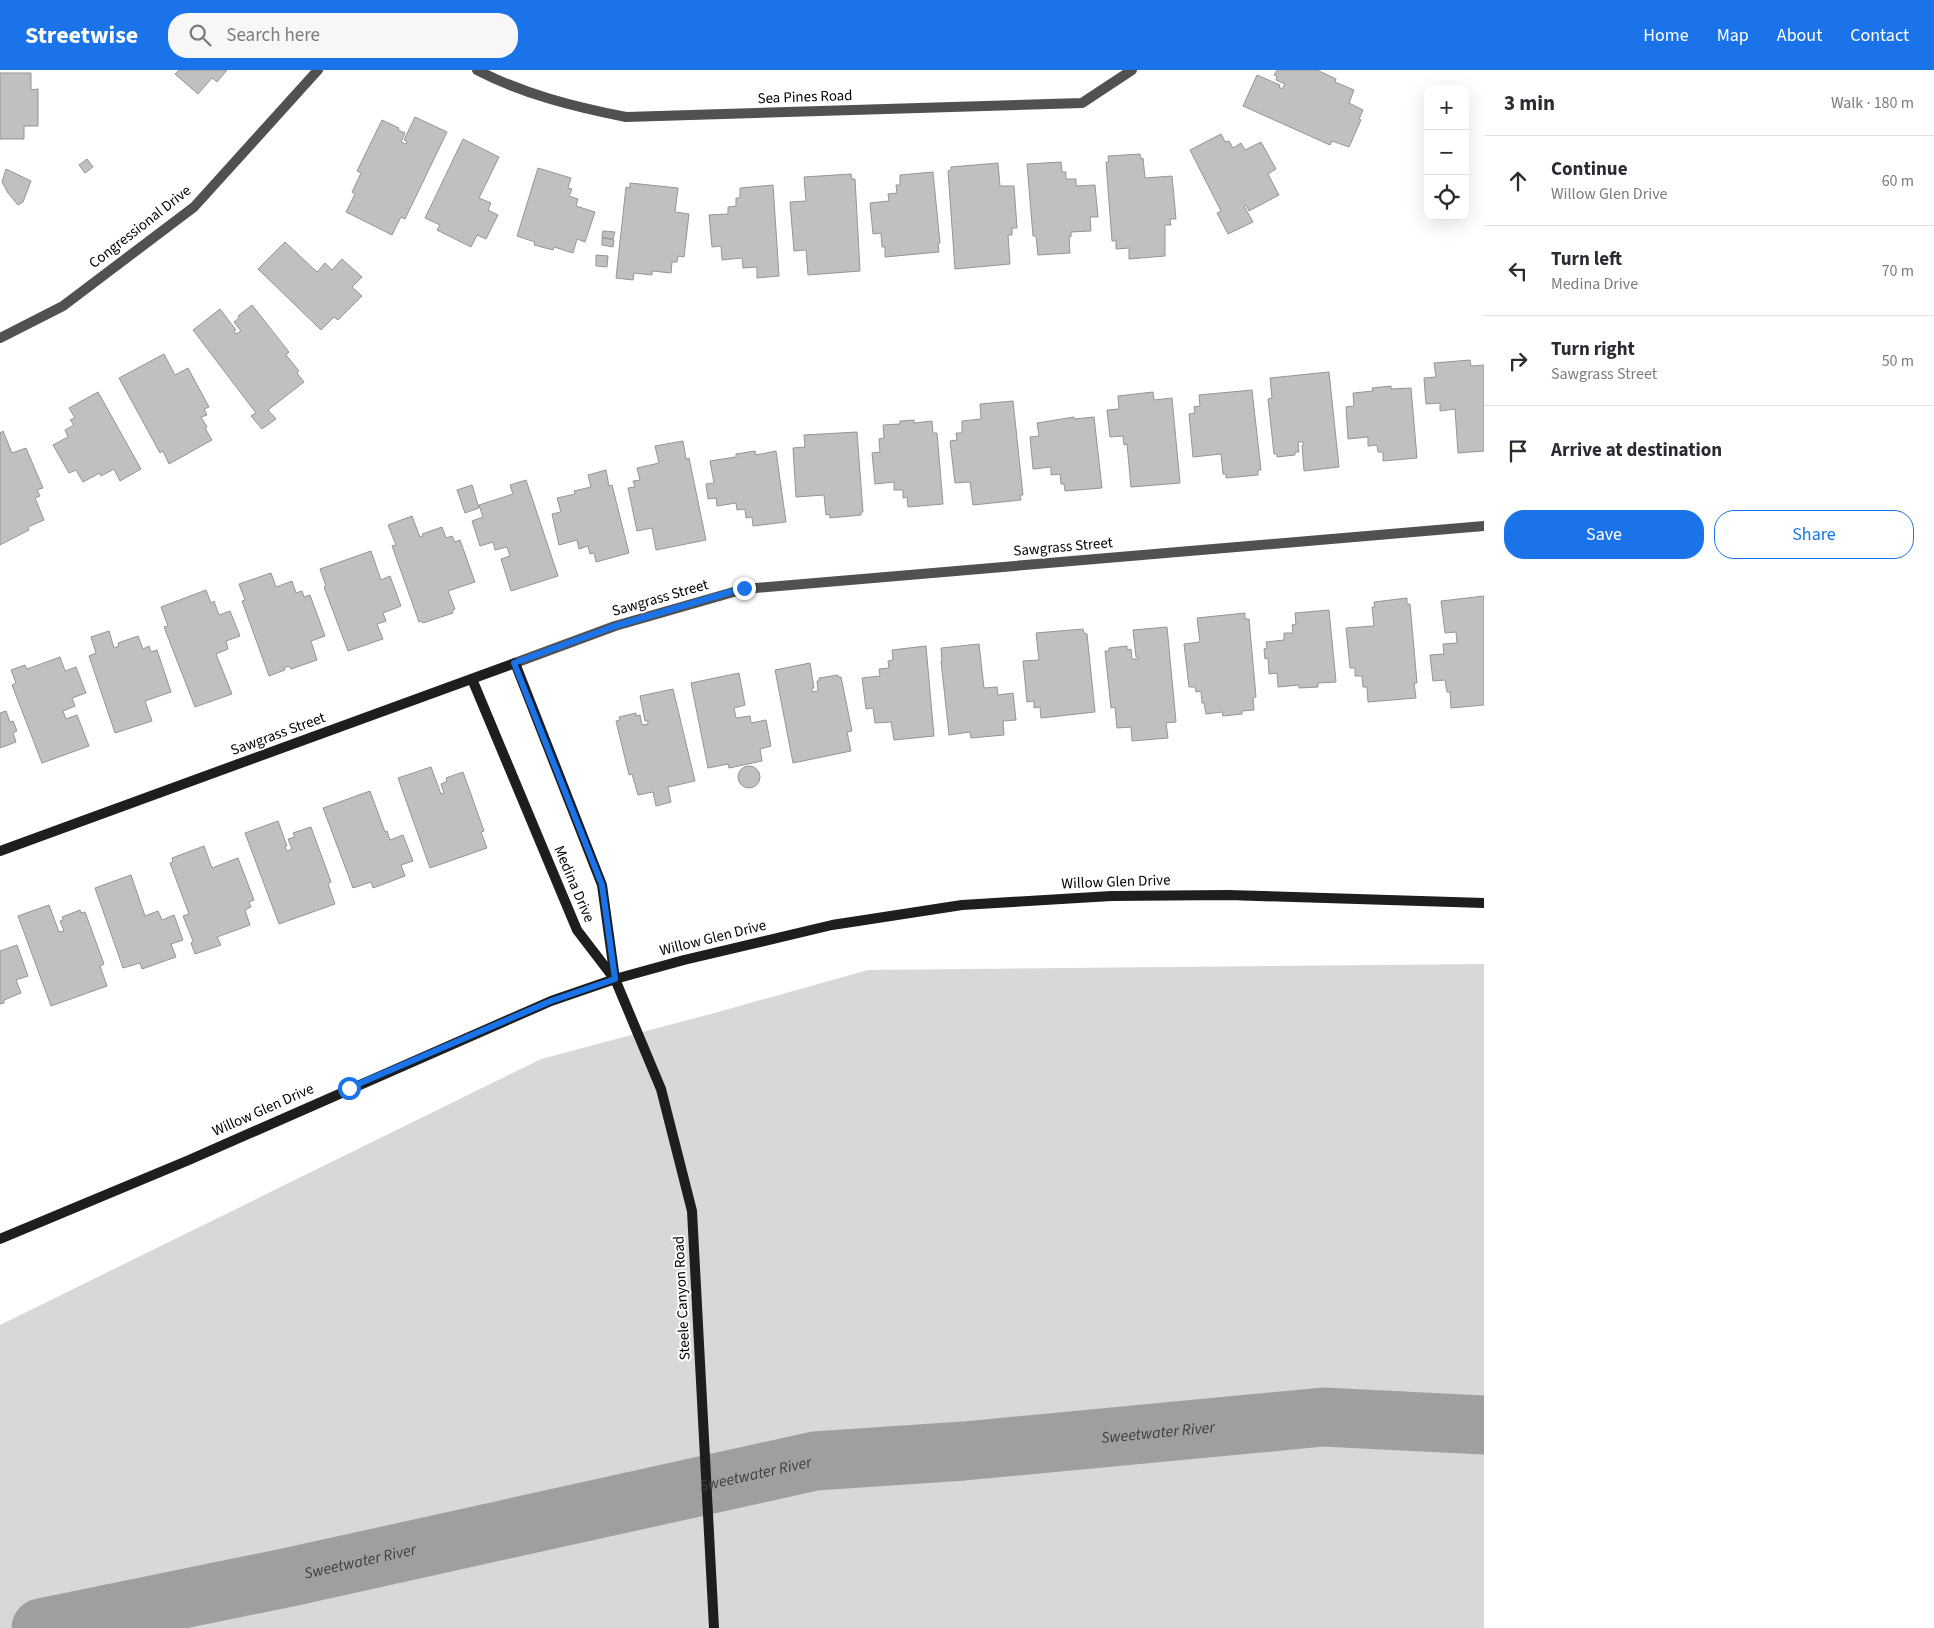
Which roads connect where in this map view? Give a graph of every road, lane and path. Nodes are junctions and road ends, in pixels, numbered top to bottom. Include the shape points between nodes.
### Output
1 (318, 70) edge
2 (477, 70) edge
3 (1132, 70) edge
4 (0, 338) edge
5 (1484, 526) edge
6 (514, 663) junction
7 (472, 679) junction
8 (0, 851) edge
9 (1484, 903) edge
10 (615, 979) junction
11 (0, 1239) edge
12 (714, 1628) edge

1 - 4 street, Congressional Drive via 194,207 63,306
2 - 3 street, Sea Pines Road via 532,93 626,117 1082,103
5 - 6 street, Sawgrass Street via 744,588 615,626
6 - 7 street, Sawgrass Street
6 - 10 street, Medina Drive via 602,885
7 - 8 street, Sawgrass Street
7 - 10 street, Medina Drive via 576,930
9 - 10 street, Willow Glen Drive via 1228,895 1111,896 962,905 832,925
10 - 11 street, Willow Glen Drive via 551,1001
10 - 12 street, Steele Canyon Road via 661,1089 692,1211

